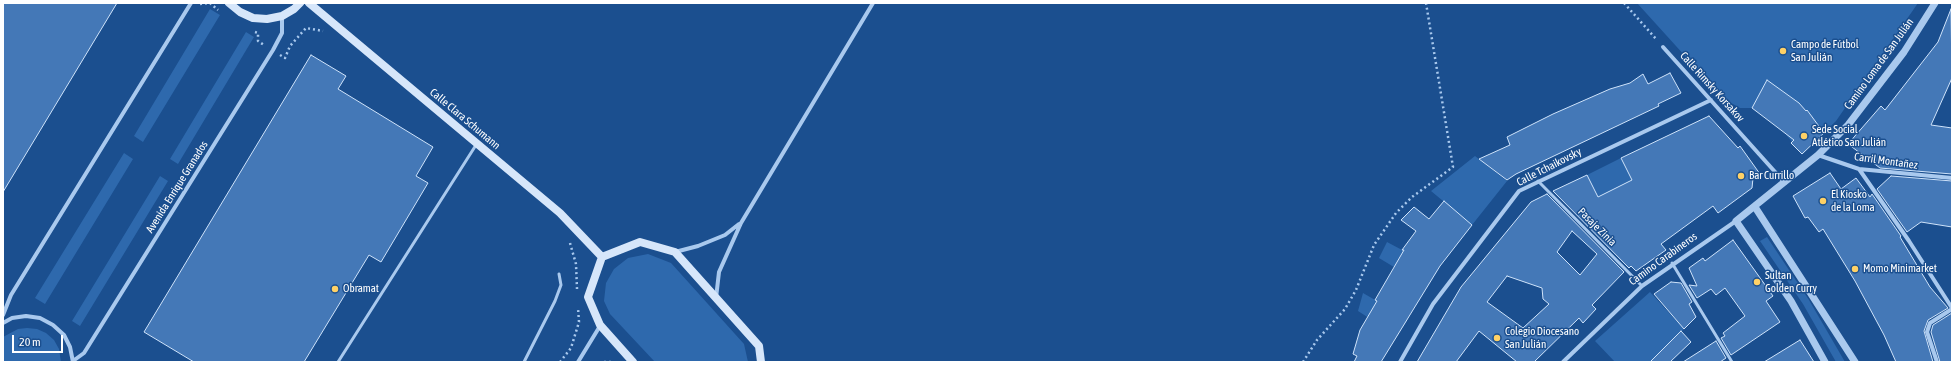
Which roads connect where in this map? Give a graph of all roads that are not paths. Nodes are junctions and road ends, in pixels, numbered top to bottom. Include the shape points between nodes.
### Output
1 (191, 3) edge
2 (229, 3) edge
3 (300, 3) edge
4 (309, 3) edge
5 (873, 3) edge
6 (1935, 3) edge
7 (282, 16) junction
8 (1663, 47) road end
9 (1710, 100) junction
10 (477, 143) junction
11 (1818, 155) junction
12 (1859, 169) junction
13 (1952, 178) edge
14 (1538, 181) junction
15 (1785, 183) junction
16 (1755, 207) junction
17 (1736, 221) junction
18 (741, 223) junction
19 (675, 252) junction
20 (602, 257) junction
21 (1672, 263) junction
22 (559, 274) dead end
23 (1642, 286) junction
24 (716, 298) junction
25 (1952, 308) edge
26 (3, 315) edge
27 (3, 322) edge
28 (600, 325) junction
29 (73, 362) edge
30 (338, 362) edge
31 (524, 362) edge
32 (578, 362) edge
33 (633, 362) edge
34 (761, 362) edge
35 (1400, 362) edge
36 (1563, 362) edge
37 (1732, 362) edge
38 (1825, 362) edge
39 (1855, 362) edge
40 (1937, 362) edge

1 - 26 street via 11,295
2 - 7 main road via 253,18 268,19
3 - 7 main road
4 - 10 main road, Calle Clara Schumann
5 - 18 street
6 - 11 street, Camino Loma de San Julián via 1904,52 1853,119
7 - 29 street, Avenida Enrique Granados via 282,32 273,50 84,353
8 - 9 street, Calle Rimsky Korsakov
9 - 14 street, Calle Tchaikovsky
9 - 15 street, Calle Rimsky Korsakov
10 - 20 main road, Calle Clara Schumann via 560,213
10 - 30 lane
11 - 12 street, Carril Montañez
11 - 15 street, Camino Loma de San Julián
12 - 13 street, Carril Montañez
12 - 25 street
14 - 23 lane, Pasaje Zinia
14 - 35 street, Calle Tchaikovsky via 1519,191 1433,304
15 - 16 street, Camino Carabineros
16 - 17 street, Camino Carabineros
16 - 39 street
17 - 21 street, Camino Carabineros
17 - 38 street via 1791,301
18 - 19 street via 725,235
18 - 24 street via 719,272
19 - 20 main road via 640,242
19 - 24 main road
20 - 28 main road via 588,297
21 - 23 street, Camino Carabineros
21 - 37 lane
22 - 31 lane via 561,285 555,301
23 - 36 street, Camino Carabineros
24 - 34 main road via 759,346
25 - 40 street via 1930,323 1927,332
27 - 29 street via 26,316 40,318 53,325 64,335
28 - 32 street
28 - 33 main road

